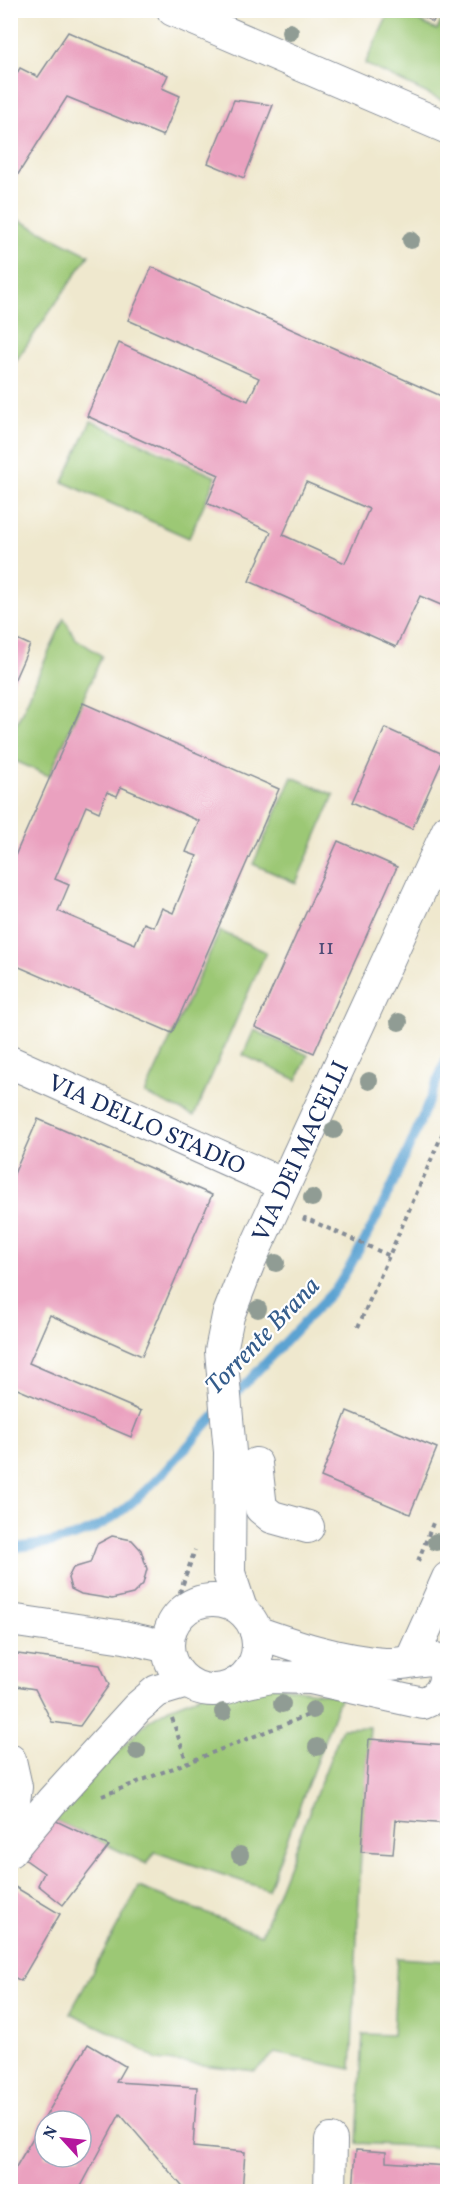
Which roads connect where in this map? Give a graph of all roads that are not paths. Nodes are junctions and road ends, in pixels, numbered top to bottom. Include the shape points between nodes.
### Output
1 (173, 10) edge
2 (447, 128) edge
3 (447, 830) edge
4 (10, 1062) edge
5 (284, 1185) junction
6 (243, 1458) junction
7 (308, 1527) dead end
8 (447, 1578) edge
9 (10, 1620) edge
10 (248, 1621) junction
11 (447, 1623) edge
12 (164, 1632) junction
13 (411, 1661) junction
14 (446, 1671) edge
15 (187, 1682) junction
16 (234, 1685) junction
17 (438, 1704) edge
18 (10, 1760) edge
19 (10, 1829) edge
20 (10, 1851) edge
21 (331, 2140) dead end
22 (330, 2192) edge

1 - 2 street
3 - 5 street, VIA DEI MACELLI
4 - 5 street, VIA DELLO STADIO
5 - 6 street, VIA DEI MACELLI via 228,1316 221,1351
6 - 7 street via 261,1508 272,1517
6 - 10 street, VIA DEI MACELLI via 229,1487 228,1573
8 - 13 street
9 - 12 street via 124,1637
10 - 12 street via 219,1600 196,1603 182,1611 168,1636
10 - 13 street via 317,1653 388,1664
10 - 16 street via 258,1648 254,1664
11 - 14 street
12 - 15 street via 170,1659
13 - 14 street via 436,1659
14 - 17 street
15 - 16 street via 215,1690
15 - 20 street via 157,1692 137,1708
16 - 17 street via 271,1677 310,1678
18 - 19 street via 16,1787
21 - 22 street

